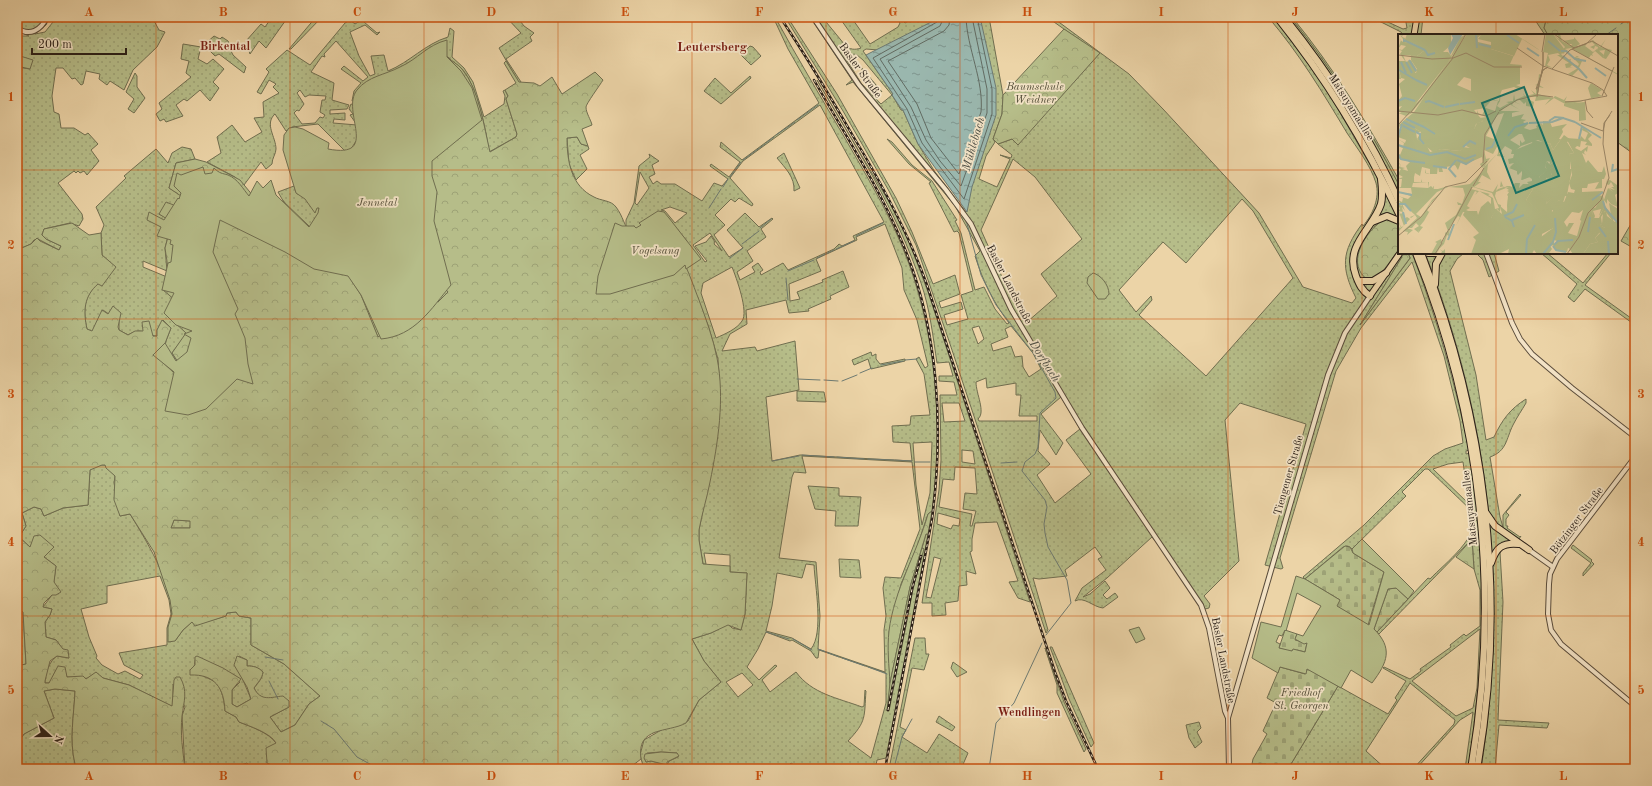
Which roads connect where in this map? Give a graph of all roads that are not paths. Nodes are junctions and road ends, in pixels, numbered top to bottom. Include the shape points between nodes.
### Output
1 (47, 17) edge
2 (813, 17) edge
3 (1277, 17) edge
4 (1284, 17) edge
5 (1417, 17) edge
6 (17, 28) edge
7 (1414, 34) edge
8 (897, 132) joint
9 (1381, 177) junction
10 (1398, 199) edge
11 (1398, 212) edge
12 (1372, 222) junction
13 (1398, 222) edge
14 (1400, 254) edge
15 (1416, 254) edge
16 (1421, 254) edge
17 (1442, 254) edge
18 (1486, 254) edge
19 (1386, 273) junction
20 (1359, 279) junction
21 (1436, 290) junction
22 (1371, 295) junction
23 (1635, 437) edge
24 (1635, 457) edge
25 (1485, 511) junction
26 (1520, 544) junction
27 (1529, 550) joint
28 (1490, 566) junction
29 (1553, 567) junction
30 (1635, 706) edge
31 (1228, 718) junction
32 (1229, 769) edge
33 (1471, 769) edge
34 (1477, 769) edge

1 - 6 street via 42,26 34,32 23,32
2 - 8 street, Basler Straße via 854,79
3 - 9 highway, Matsuyamaallee via 1336,100
4 - 10 highway, Matsuyamaallee via 1344,100 1378,158
5 - 7 main road
8 - 31 street, Basler Landstraße via 950,195 970,224 1011,309 1040,359 1082,428 1197,597 1205,612 1212,639
9 - 11 highway, Matsuyamaallee
9 - 12 highway via 1382,201
12 - 13 highway via 1387,216
12 - 20 highway via 1355,246 1353,263
14 - 19 main road, Tiengener Straße
15 - 33 highway, Matsuyamaallee via 1439,314 1455,370 1472,446 1480,508 1485,620 1482,690
16 - 21 highway, Matsuyamaallee
17 - 21 highway via 1436,269
18 - 23 street via 1512,323 1532,354
19 - 20 highway via 1373,281
19 - 22 main road, Tiengener Straße
20 - 22 highway
21 - 25 highway, Matsuyamaallee via 1469,406 1480,464
22 - 31 street, Tiengener Straße via 1349,326 1330,367
24 - 29 street, Bötzinger Straße
25 - 26 highway via 1495,526
25 - 28 highway, Matsuyamaallee
26 - 27 highway
26 - 28 highway via 1508,543 1500,546
27 - 29 street
28 - 34 highway, Matsuyamaallee via 1489,665
29 - 30 street, Bötzinger Straße via 1549,584 1548,614 1551,630 1561,644
31 - 32 street, Basler Landstraße

